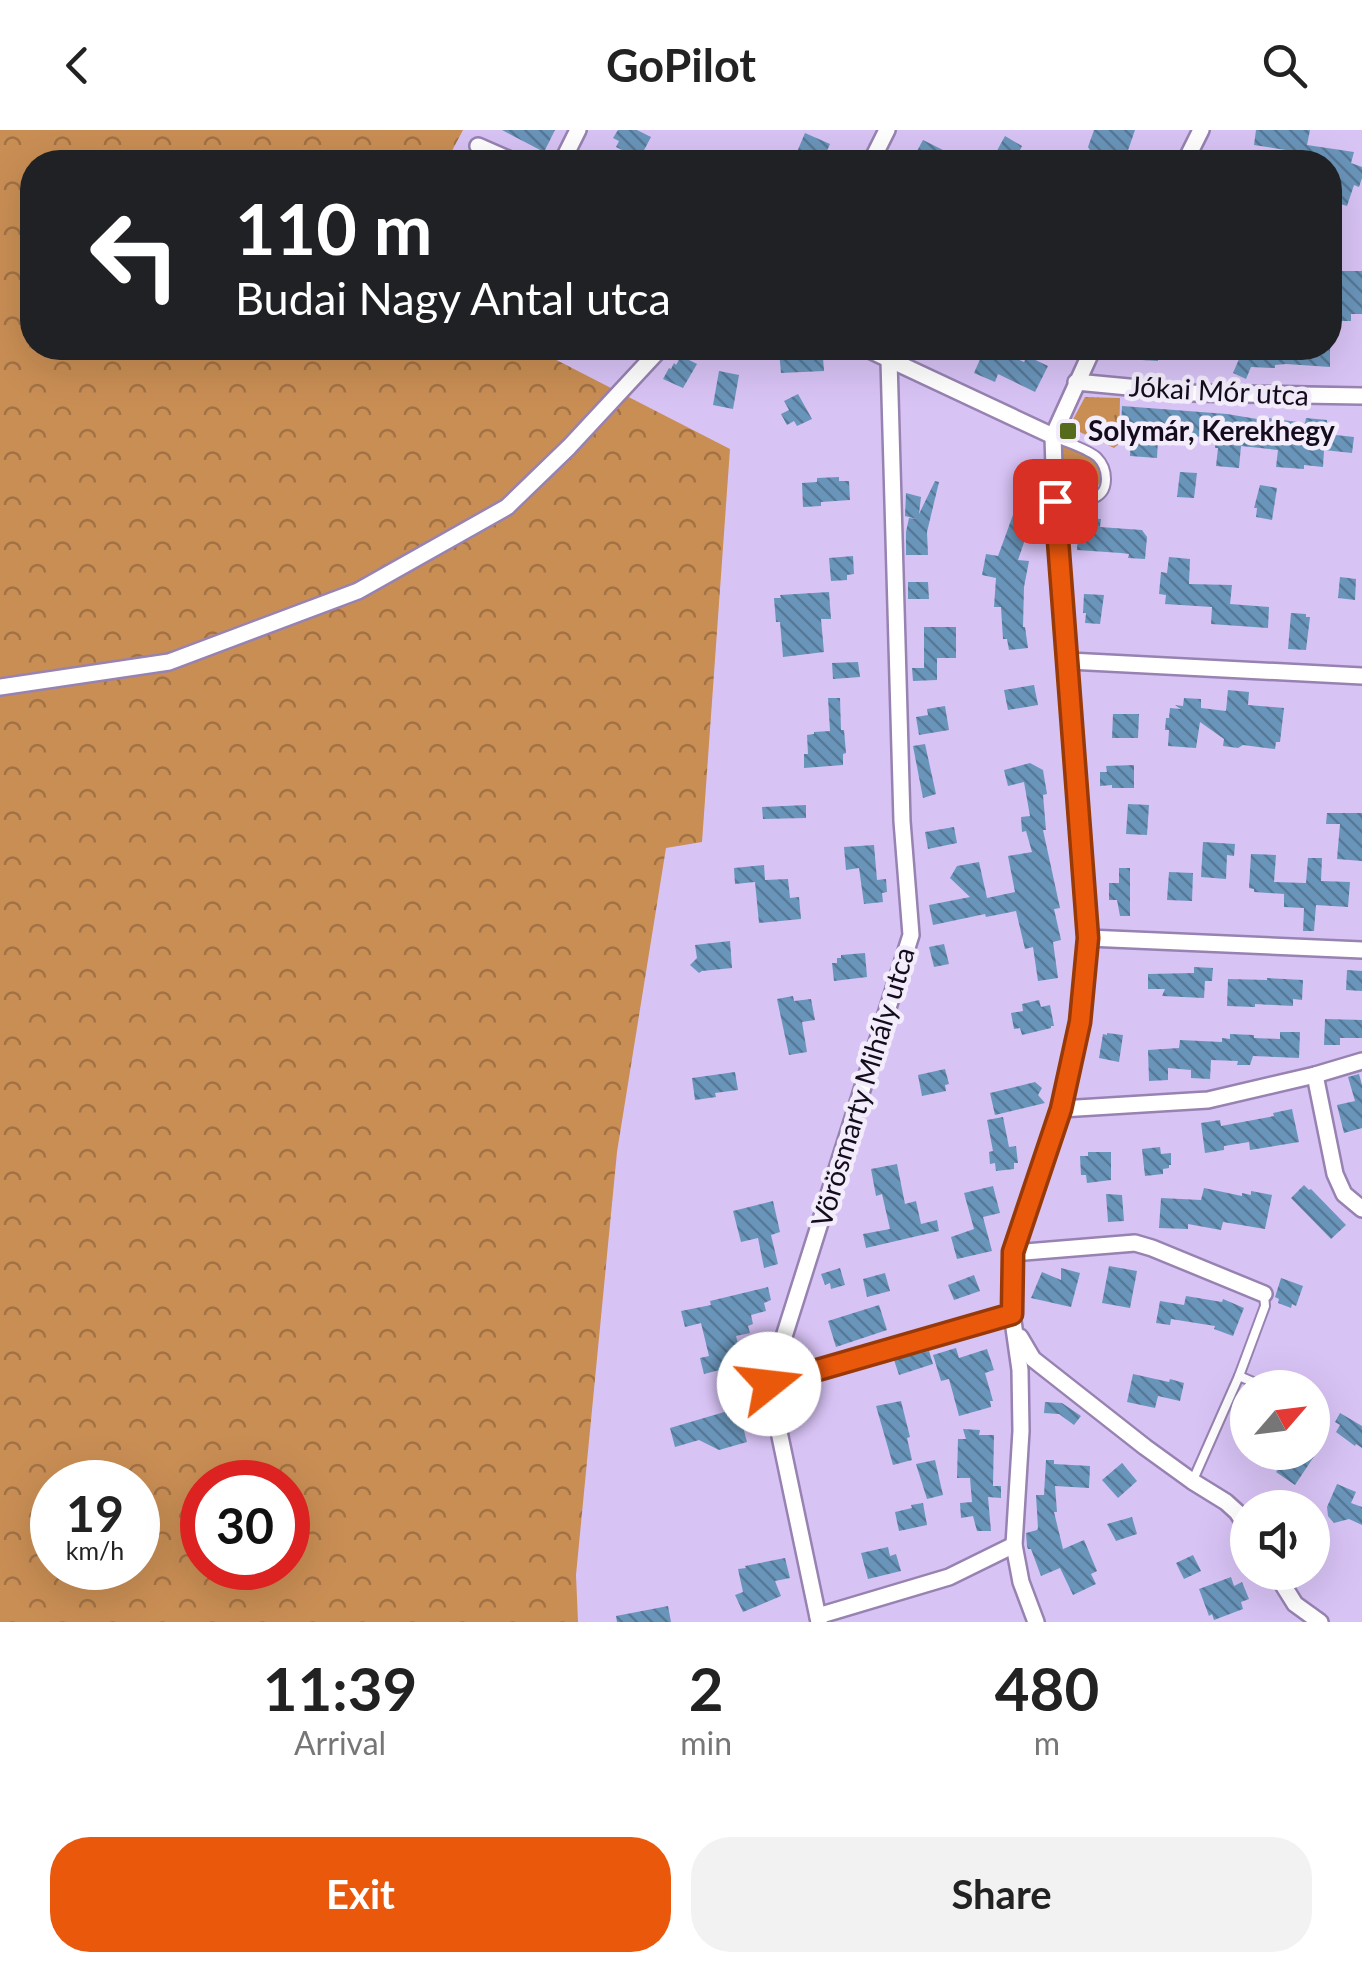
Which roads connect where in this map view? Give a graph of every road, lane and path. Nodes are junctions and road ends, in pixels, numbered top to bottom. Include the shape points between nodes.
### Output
1 (478, 146) dead end
2 (487, 150) edge
3 (650, 360) edge
4 (889, 360) joint
5 (1087, 360) edge
6 (1076, 382) junction
7 (1362, 396) edge
8 (1053, 436) junction
9 (1055, 501) junction
10 (1068, 660) junction
11 (1362, 676) edge
12 (0, 687) edge
13 (1088, 938) junction
14 (1362, 950) edge
15 (1362, 1061) edge
16 (1316, 1074) junction
17 (1061, 1109) junction
18 (1362, 1208) edge
19 (1013, 1252) junction
20 (1264, 1294) joint
21 (1014, 1322) junction
22 (1240, 1370) edge
23 (769, 1384) junction
24 (1230, 1394) edge
25 (1192, 1482) junction
26 (1230, 1506) edge
27 (1014, 1544) junction
28 (1286, 1590) edge
29 (818, 1619) edge
30 (1036, 1622) edge
31 (1320, 1622) edge

1 - 2 street
3 - 12 street via 507,508 358,591 169,662
4 - 8 street
4 - 23 street, Vörösmarty Mihály utca via 910,935
5 - 6 street
6 - 7 street, Jókai Mór utca via 1192,394
6 - 8 street
8 - 9 street
8 - 9 lane via 1096,456 1106,480 1094,499
9 - 10 street
10 - 11 street
10 - 13 street
13 - 14 street
13 - 17 street via 1080,1022
15 - 16 street
16 - 17 street via 1208,1100
16 - 18 street via 1335,1174 1344,1194
17 - 19 street
19 - 20 street via 1134,1244
19 - 21 street
20 - 22 lane
21 - 23 street
21 - 25 street via 1033,1359
21 - 27 street via 1021,1431
23 - 29 street, Vörösmarty Mihály utca
24 - 25 lane
25 - 26 street
27 - 29 street via 949,1577
27 - 30 street
28 - 31 street

